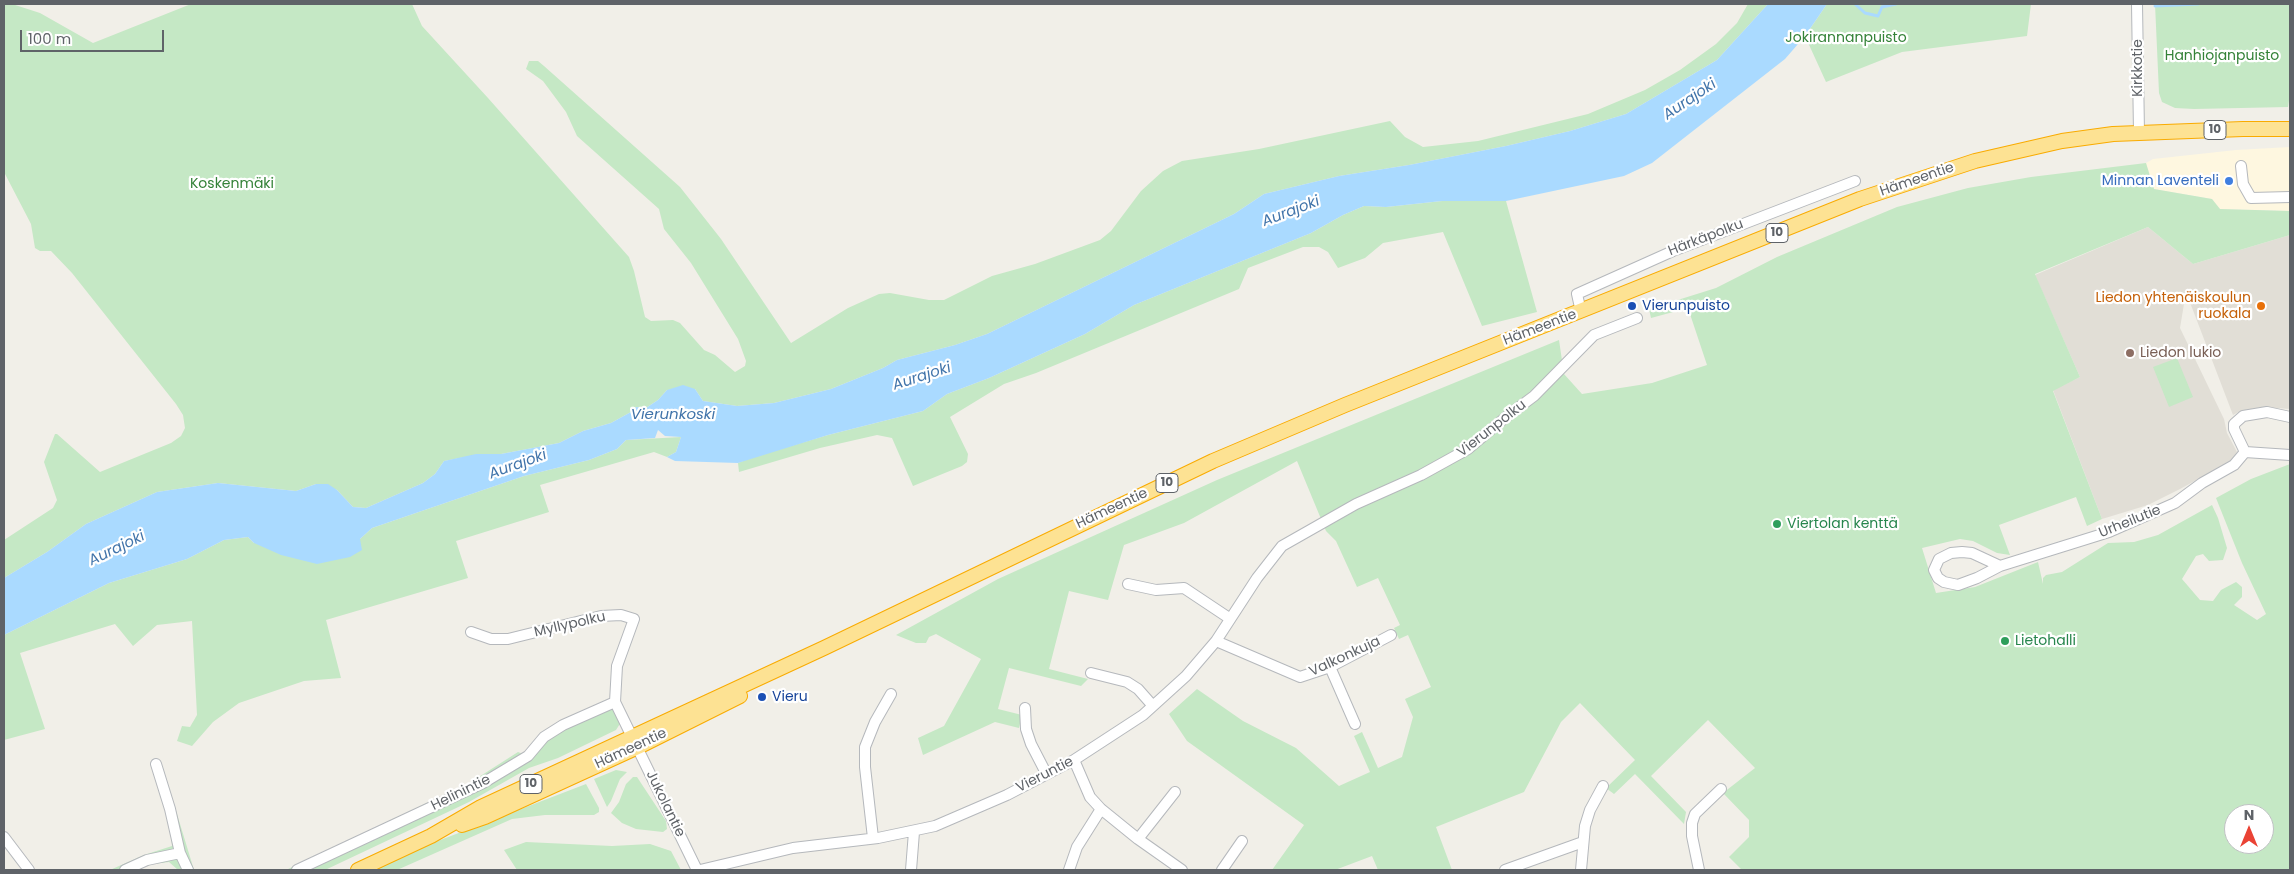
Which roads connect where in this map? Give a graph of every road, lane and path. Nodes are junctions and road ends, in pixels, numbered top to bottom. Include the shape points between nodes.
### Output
1 (2137, 4) edge
2 (2290, 129) edge
3 (2139, 133) junction
4 (2241, 166) dead end
5 (1855, 181) dead end
6 (2290, 197) edge
7 (1581, 312) junction
8 (1637, 318) dead end
9 (2290, 417) edge
10 (2245, 452) junction
11 (2290, 455) edge
12 (1305, 534) joint
13 (2000, 566) junction
14 (1128, 584) dead end
15 (1229, 618) junction
16 (471, 632) dead end
17 (1392, 635) dead end
18 (1216, 640) junction
19 (1330, 667) junction
20 (1091, 673) dead end
21 (891, 694) dead end
22 (615, 702) junction
23 (1154, 706) junction
24 (1025, 708) dead end
25 (1355, 724) dead end
26 (636, 742) junction
27 (1074, 760) junction
28 (156, 764) dead end
29 (1046, 773) junction
30 (1603, 786) dead end
31 (1721, 788) dead end
32 (1175, 792) dead end
33 (1101, 809) junction
34 (914, 832) junction
35 (4, 837) edge
36 (873, 838) junction
37 (1138, 839) junction
38 (1242, 842) dead end
39 (1583, 842) junction
40 (180, 853) junction
41 (29, 870) edge
42 (125, 870) edge
43 (188, 870) edge
44 (297, 870) edge
45 (358, 870) edge
46 (698, 870) edge
47 (911, 870) edge
48 (1069, 870) edge
49 (1182, 870) edge
50 (1222, 870) edge
51 (1505, 870) edge
52 (1581, 870) edge
53 (1699, 870) edge

1 - 3 street, Kirkkotie
2 - 3 highway, Hämeentie / 10
3 - 7 highway, Hämeentie / 10 via 2062,141 2009,152 1934,174 1860,199
4 - 6 street via 2243,184 2251,198
5 - 7 street, Härkäpolku via 1673,251 1577,294
7 - 26 highway, Hämeentie / 10 via 1213,461 796,659
8 - 12 street, Vierunpolku via 1594,335 1534,396 1468,449 1442,465 1356,504
9 - 10 street via 2267,412 2243,416 2234,424 2234,429
10 - 11 street
10 - 13 street, Urheilutie via 2234,465 2174,503 2109,532
12 - 15 street, Vieruntie via 1282,546
13 - 13 street, Urheilutie via 1972,553 1962,552 1939,559 1934,570 1944,582 1958,585
14 - 15 street via 1156,590 1184,588
15 - 18 street, Vieruntie
16 - 22 street, Myllypolku via 491,639 508,639 601,616 621,615 634,619 617,666
17 - 19 street, Valkonkuja
18 - 19 street, Valkonkuja via 1300,677
18 - 23 street, Vieruntie via 1186,676
19 - 25 street
20 - 23 street via 1127,682
21 - 36 street via 865,747
22 - 26 street
22 - 44 street, Helinintie via 563,725 544,737 528,756 483,783
23 - 27 street, Vieruntie
24 - 29 street via 1031,744
26 - 45 highway, Hämeentie / 10 via 481,807 431,836
26 - 46 street, Jukolantie
27 - 29 street, Vieruntie
27 - 33 street via 1090,797
28 - 40 street
29 - 34 street, Vieruntie via 947,822
30 - 39 street via 1590,810
31 - 53 street via 1695,814 1692,823
32 - 37 street
33 - 37 street
33 - 48 street via 1078,847
34 - 36 street, Vieruntie
34 - 47 street
35 - 41 street
36 - 46 street, Vieruntie via 793,848
37 - 49 street
38 - 50 street
39 - 51 street
39 - 52 street
40 - 42 street via 147,860
40 - 43 street

